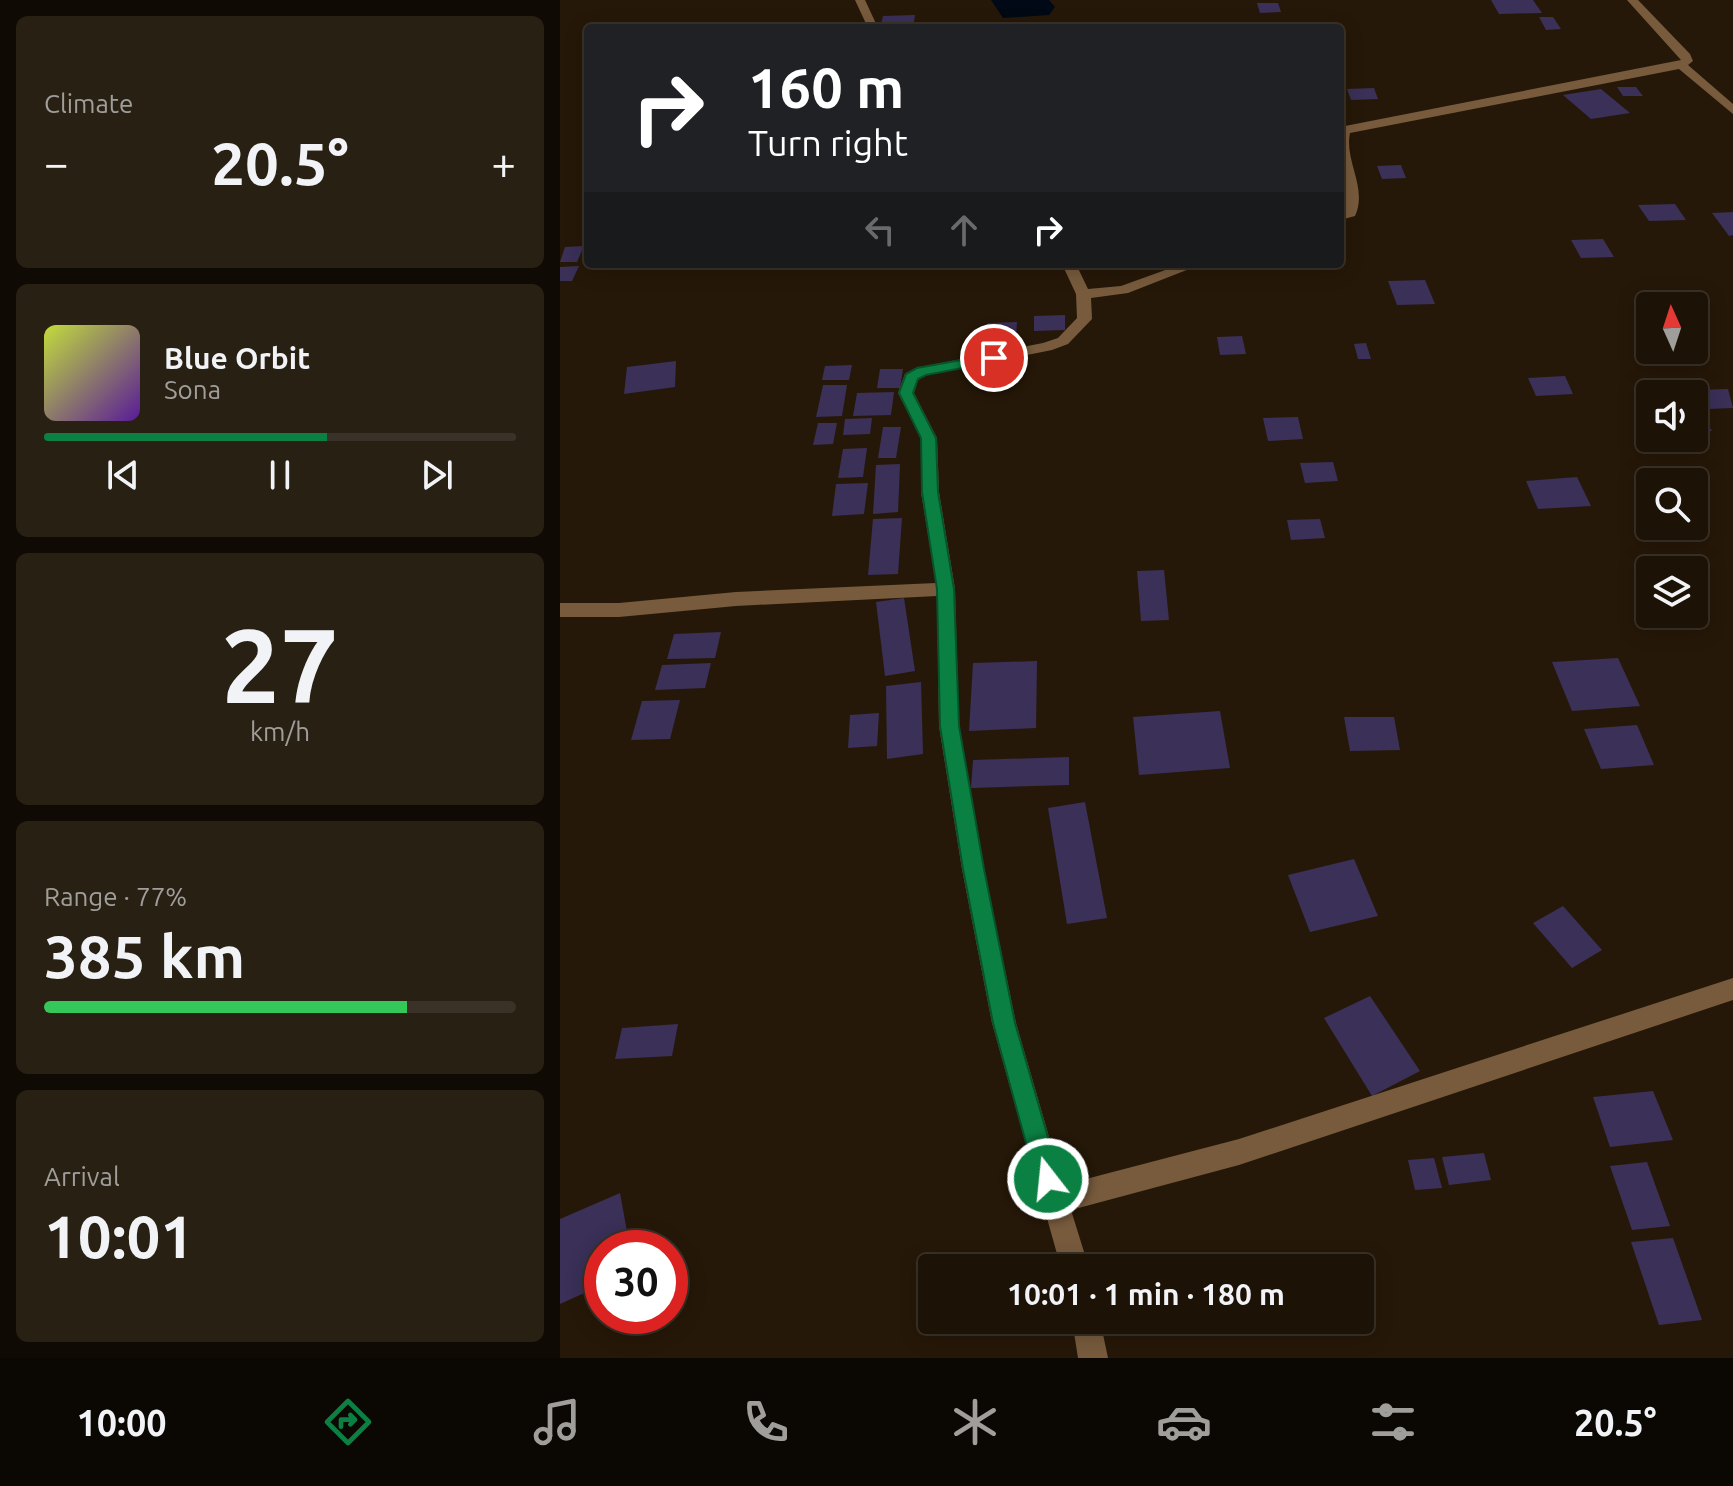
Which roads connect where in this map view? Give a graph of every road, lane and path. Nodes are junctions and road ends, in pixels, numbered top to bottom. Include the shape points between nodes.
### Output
1 (860, 0) edge
2 (1632, 0) edge
3 (871, 24) edge
4 (1681, 65) junction
5 (1733, 110) edge
6 (1344, 130) edge
7 (1344, 130) edge
8 (1344, 164) edge
9 (1344, 164) edge
10 (1344, 215) edge
11 (1071, 268) edge
12 (1184, 268) edge
13 (1083, 294) junction
14 (946, 589) junction
15 (560, 610) edge
16 (1733, 989) edge
17 (1054, 1201) junction
18 (1071, 1254) edge
19 (1089, 1334) edge
20 (1093, 1358) edge

1 - 3 street
2 - 4 street via 1686,56
4 - 5 street
4 - 7 street
6 - 9 street
8 - 10 street via 1354,204
11 - 13 street
12 - 13 street via 1123,290
13 - 14 street via 1085,319 1063,341 922,371 907,385 929,438 930,492
14 - 15 street
14 - 17 street via 949,726 973,869 1004,1023
16 - 17 street via 1239,1152
17 - 18 street
19 - 20 street

